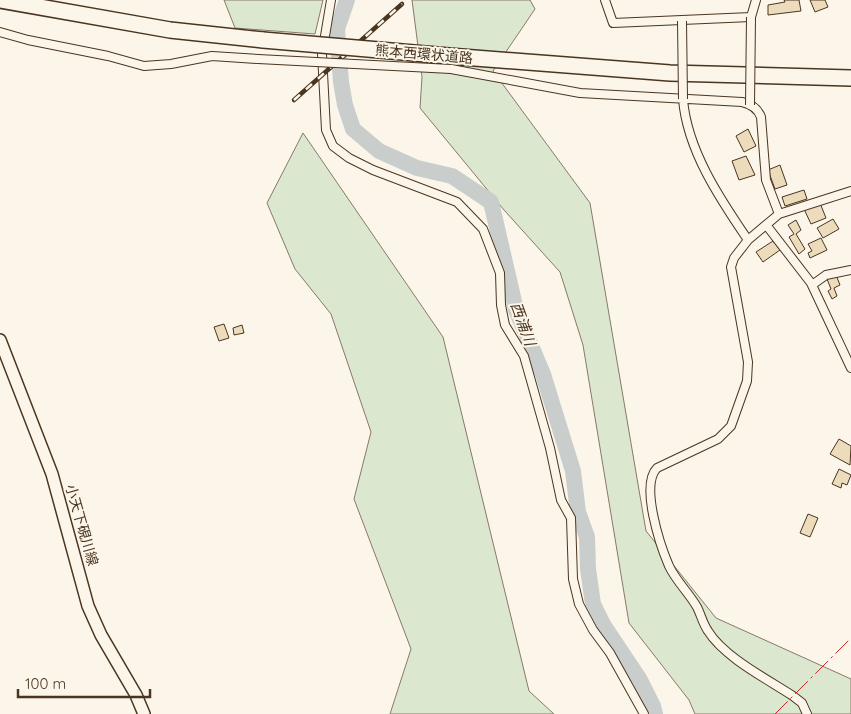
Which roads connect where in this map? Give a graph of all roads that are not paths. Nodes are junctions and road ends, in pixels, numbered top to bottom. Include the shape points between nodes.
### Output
1 (0, 0) edge
2 (331, 0) edge
3 (605, 0) edge
4 (756, 0) edge
5 (751, 17) junction
6 (682, 21) junction
7 (0, 32) edge
8 (450, 63) junction
9 (851, 78) edge
10 (683, 99) junction
11 (750, 105) junction
12 (851, 191) edge
13 (779, 214) junction
14 (767, 226) junction
15 (748, 240) junction
16 (851, 270) edge
17 (812, 286) junction
18 (0, 340) edge
19 (851, 368) edge
20 (144, 714) edge
21 (644, 714) edge
22 (807, 714) edge

1 - 8 highway, 熊本西環状道路, bridge via 170,30
2 - 21 street via 322,54 326,130 333,146 373,170 457,202 483,230 500,273 500,305 505,325 524,356 561,500 571,518 573,579 579,604
3 - 6 street via 614,23
4 - 5 street
5 - 6 street
5 - 11 street, bridge
6 - 10 street, bridge
7 - 8 street, bridge via 144,66 212,56
8 - 9 highway, 熊本西環状道路
8 - 10 street via 580,93
10 - 11 street
10 - 15 street via 686,120 702,162 726,208
11 - 13 street via 761,117 766,180
12 - 13 street
13 - 14 street
14 - 15 street
14 - 17 street
15 - 22 street via 734,258 731,268 748,362 747,381 731,426 718,440 651,474 652,511 670,566 697,607 708,632 727,651 797,700
16 - 17 street via 826,275
17 - 19 street
18 - 20 main road, 小天下硯川線 via 52,474 88,606

